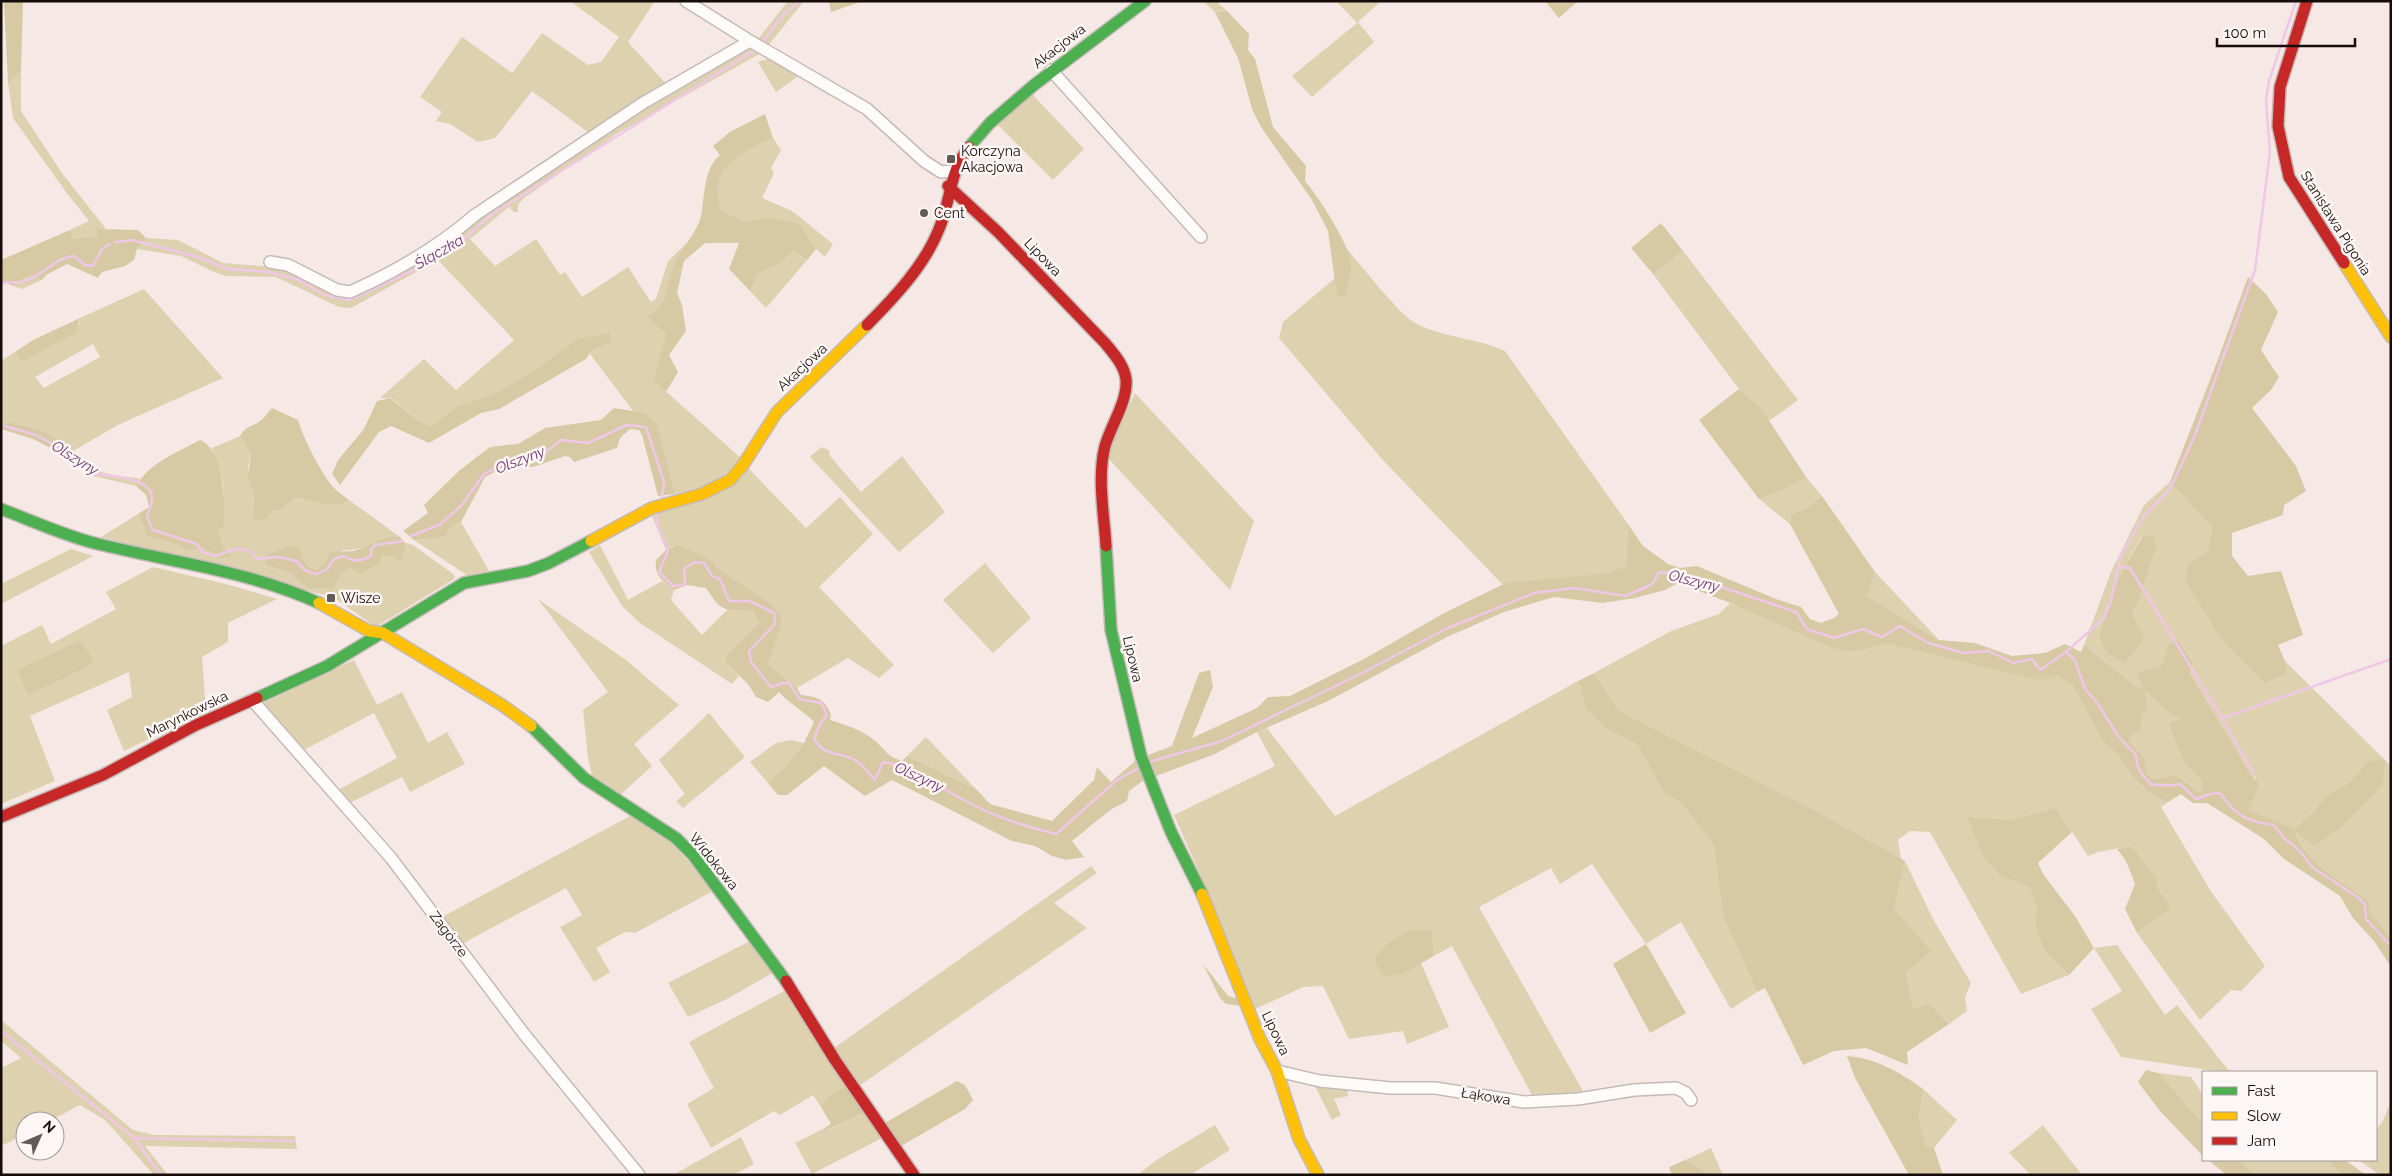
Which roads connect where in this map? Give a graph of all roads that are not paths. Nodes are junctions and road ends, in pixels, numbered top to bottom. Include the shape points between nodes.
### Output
1 (686, 1) edge
2 (1145, 1) edge
3 (2308, 1) edge
4 (750, 41) junction
5 (1051, 70) junction
6 (952, 171) junction
7 (948, 186) junction
8 (1202, 237) dead end
9 (270, 262) dead end
10 (2391, 337) edge
11 (1, 509) edge
12 (383, 633) junction
13 (252, 700) junction
14 (1, 817) edge
15 (1277, 1071) junction
16 (1691, 1100) dead end
17 (639, 1175) edge
18 (914, 1175) edge
19 (1318, 1175) edge

1 - 4 street
2 - 5 street, Akacjowa
3 - 10 street, Stanisława Pigonia via 2278,87 2276,112 2280,147 2289,176
4 - 6 street via 867,109 941,172
4 - 9 street via 643,103 475,215 453,234 372,282 350,292 336,290 288,265
5 - 6 street, Akacjowa via 994,119 965,150
5 - 8 street
6 - 7 street, Akacjowa
7 - 12 street, Akacjowa via 941,226 923,256 862,331 776,412 729,480 696,496 652,508 549,563 528,571 464,583
7 - 15 street, Lipowa via 1004,239 1120,362 1126,380 1125,390 1105,446 1102,485 1111,630 1146,772 1171,832 1198,884 1260,1039
11 - 12 street via 96,543 214,568 295,592 369,631
12 - 13 street, Marynkowska via 327,666
12 - 18 street, Widokowa via 502,705 533,728 584,778 676,838 693,855 776,965 835,1060
13 - 14 street, Marynkowska via 196,725 103,775
13 - 17 street, Zagórze via 391,858 524,1034
15 - 16 street, Łąkowa via 1320,1081 1391,1088 1435,1088 1524,1102 1676,1088
15 - 19 street, Lipowa via 1299,1139

